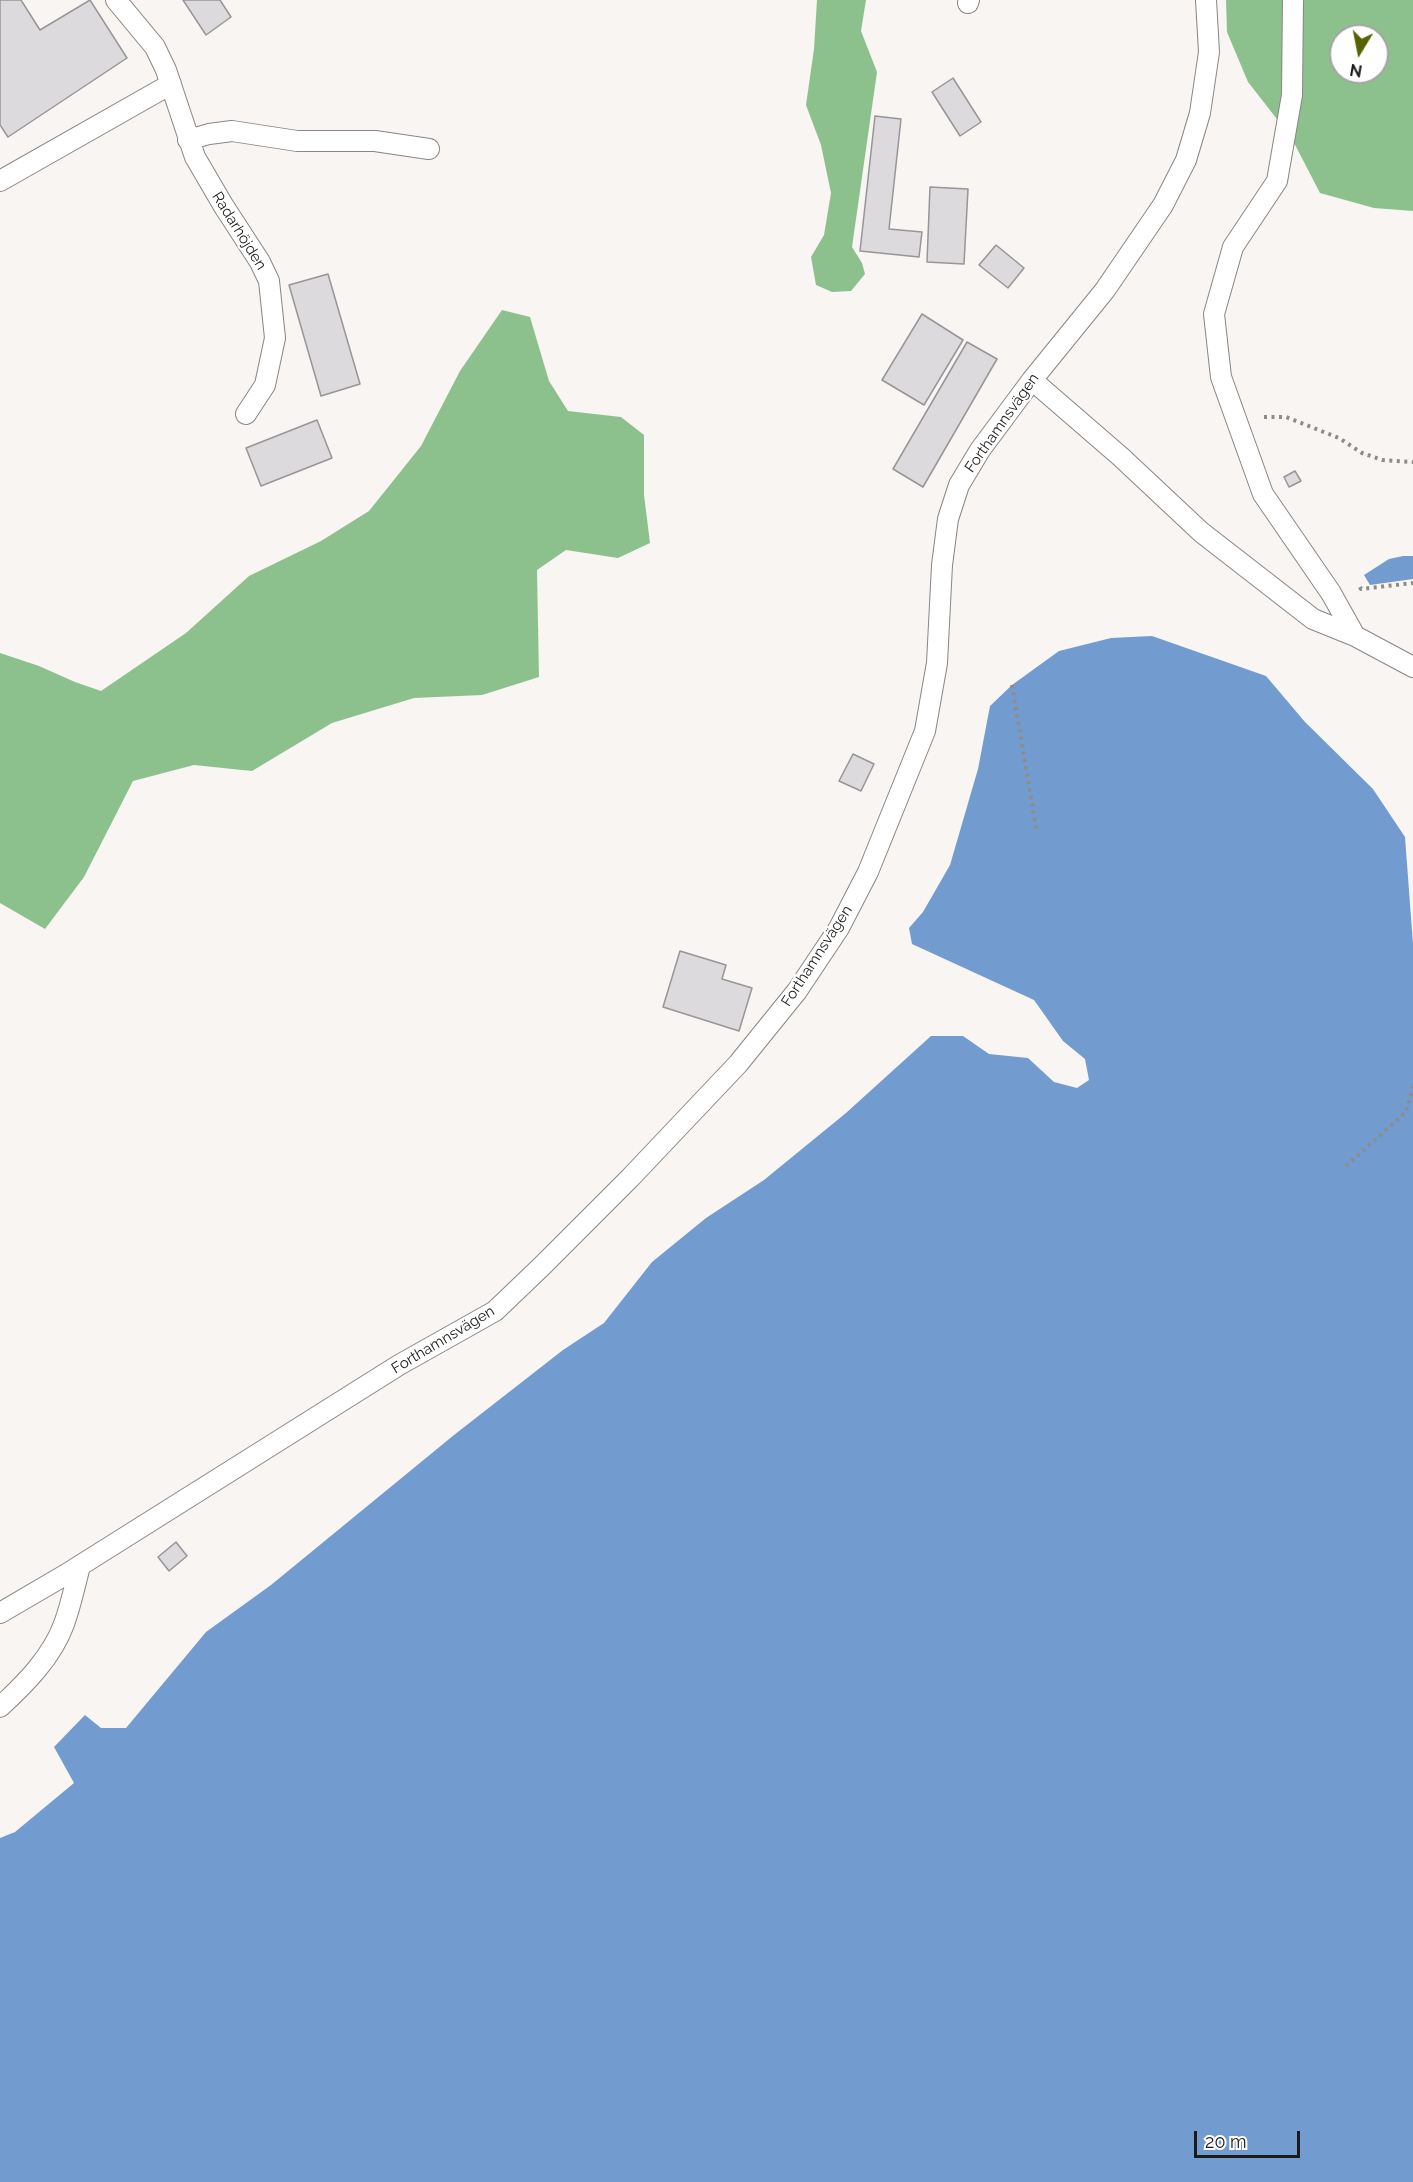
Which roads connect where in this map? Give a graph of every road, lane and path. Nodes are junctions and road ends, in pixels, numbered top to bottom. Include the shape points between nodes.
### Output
1 (116, 0) edge
2 (1206, 0) edge
3 (1293, 0) edge
4 (171, 84) junction
5 (188, 140) junction
6 (429, 149) dead end
7 (0, 181) edge
8 (1032, 380) junction
9 (246, 414) dead end
10 (1237, 423) junction
11 (1413, 462) edge
12 (1354, 580) dead end
13 (1413, 583) edge
14 (1355, 636) junction
15 (1413, 667) edge
16 (1012, 686) dead end
17 (1037, 833) dead end
18 (1413, 1087) edge
19 (1346, 1166) dead end
20 (80, 1566) junction
21 (0, 1613) edge
22 (0, 1707) edge

1 - 4 lane, Radarhöjden via 155,47
2 - 8 lane, Forthamnsvägen via 1209,52 1200,113 1186,160 1163,205 1105,290
3 - 10 lane via 1292,95 1277,181 1233,247 1214,314 1221,377
4 - 5 lane, Radarhöjden
4 - 7 lane
5 - 6 lane via 232,131 297,141 375,141
5 - 9 lane, Radarhöjden via 269,281 275,338 265,385
8 - 14 lane via 1201,532 1313,619
8 - 20 lane, Forthamnsvägen via 959,485 948,519 937,663 925,731 868,872 839,928 738,1064 495,1311 399,1365
10 - 11 path via 1258,417 1286,417 1339,438 1362,453 1382,460
10 - 14 lane via 1263,494 1331,593
12 - 13 path via 1361,589
14 - 15 lane
16 - 17 path
18 - 19 path via 1406,1112
20 - 21 lane, Forthamnsvägen
20 - 22 lane via 64,1625 47,1656

